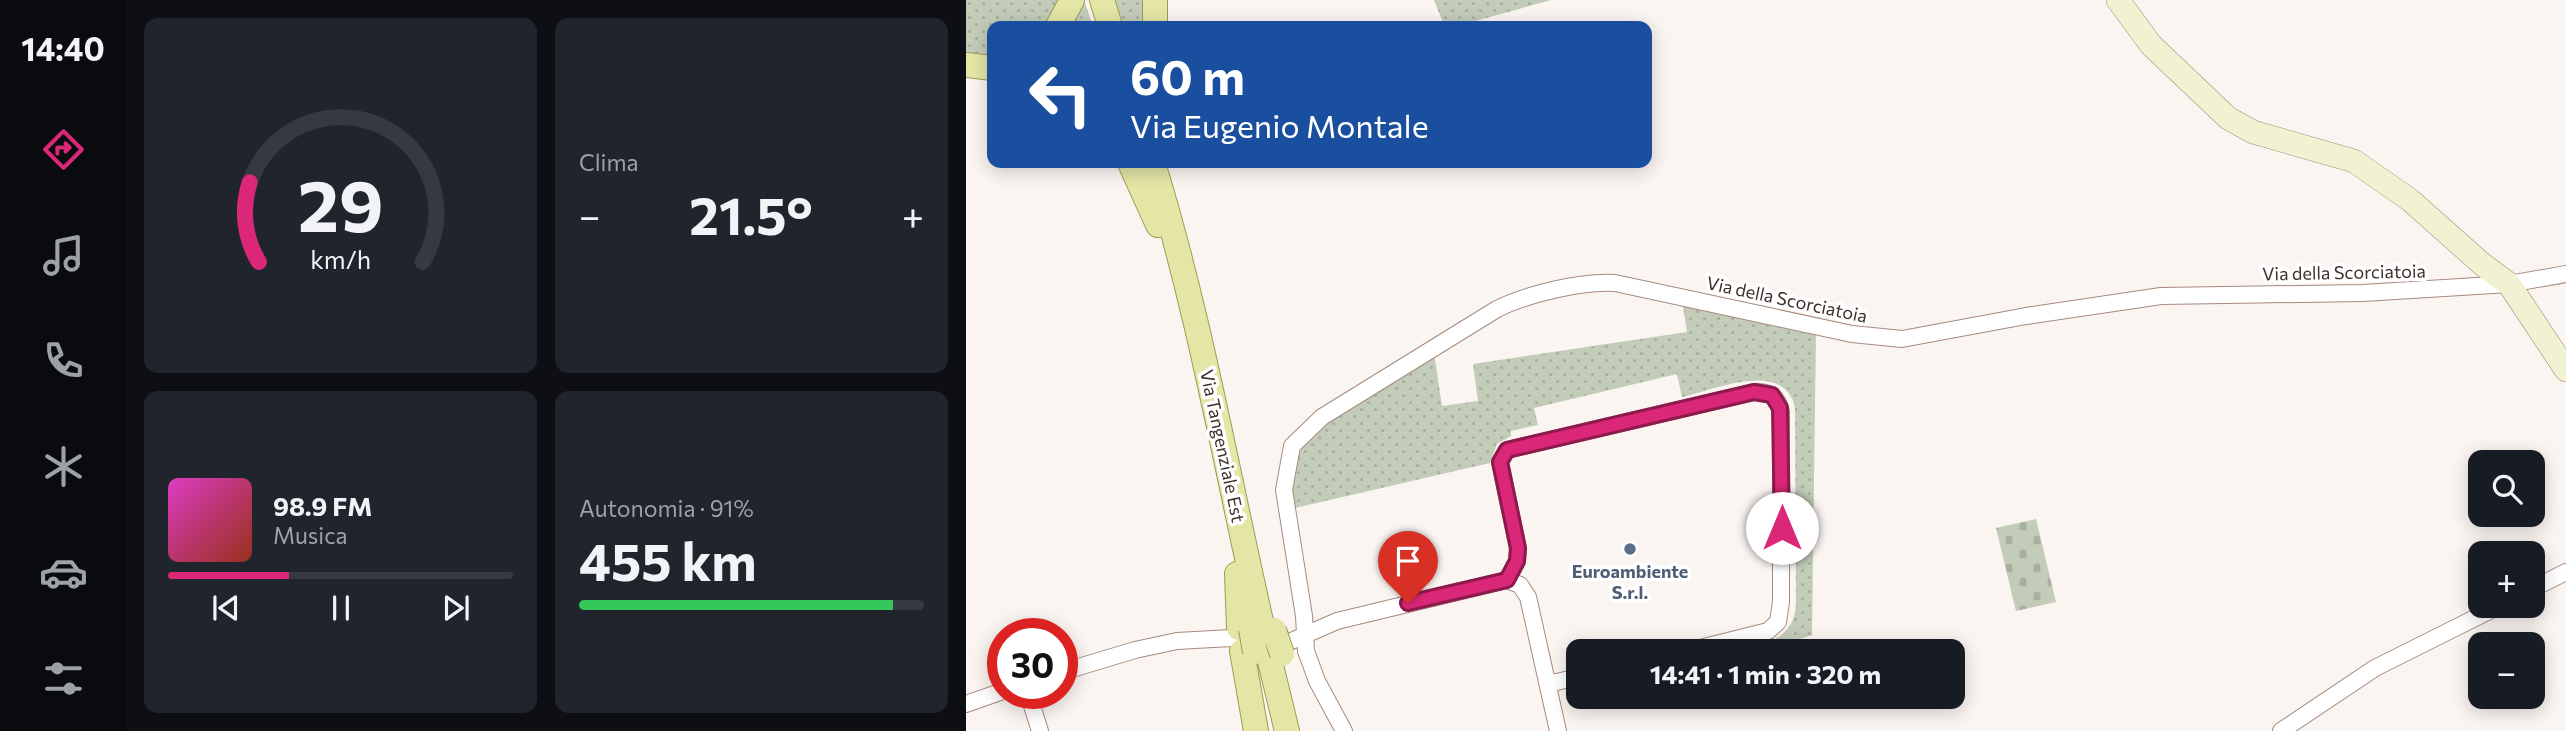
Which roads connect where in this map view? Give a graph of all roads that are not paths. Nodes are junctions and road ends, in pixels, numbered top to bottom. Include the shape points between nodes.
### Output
1 (1072, 0) edge
2 (1094, 0) edge
3 (1102, 0) edge
4 (1155, 0) edge
5 (2118, 0) edge
6 (1061, 21) edge
7 (1100, 21) edge
8 (1108, 21) edge
9 (1155, 21) edge
10 (966, 65) edge
11 (987, 67) edge
12 (1133, 168) edge
13 (1145, 168) edge
14 (1154, 168) edge
15 (1166, 168) edge
16 (1165, 222) junction
17 (2566, 274) edge
18 (2509, 284) junction
19 (2566, 370) edge
20 (2566, 572) edge
21 (1243, 573) junction
22 (1507, 580) junction
23 (2545, 582) edge
24 (2475, 618) edge
25 (1305, 634) junction
26 (1736, 639) edge
27 (1259, 641) junction
28 (1078, 667) edge
29 (1566, 680) edge
30 (1548, 684) junction
31 (987, 697) edge
32 (966, 704) edge
33 (1033, 709) edge
34 (1040, 731) edge
35 (1256, 731) edge
36 (1272, 731) edge
37 (1287, 731) edge
38 (1303, 731) edge
39 (1344, 731) edge
40 (1558, 731) edge
41 (2281, 731) edge

1 - 6 main road
2 - 7 main road
3 - 8 main road
4 - 9 main road
5 - 18 street via 2151,45 2222,114 2253,132 2329,151 2365,167
10 - 11 main road
12 - 16 main road
13 - 16 main road, Via Tangenziale Est
14 - 16 main road, Via Tangenziale Est
15 - 16 main road
16 - 21 main road, Via Tangenziale Est via 1193,370
17 - 18 street, Via della Scorciatoia
18 - 19 street
18 - 25 street, Via della Scorciatoia via 2363,293 2161,296 1902,339 1852,334 1615,283 1519,299 1322,417 1292,446 1284,490
20 - 23 street
21 - 27 main road
21 - 27 main road
22 - 25 street via 1337,621
22 - 26 street via 1518,548 1500,462 1507,450 1762,391 1778,402 1781,422 1781,610 1776,626
22 - 30 street via 1517,582 1528,597
24 - 41 street via 2375,668
25 - 28 street via 1287,643 1231,638 1160,644
25 - 39 street, Via della Scorciatoia via 1310,666
27 - 35 main road
27 - 36 main road
27 - 37 main road
27 - 38 main road
29 - 30 street
30 - 40 street
31 - 32 street
33 - 34 street

